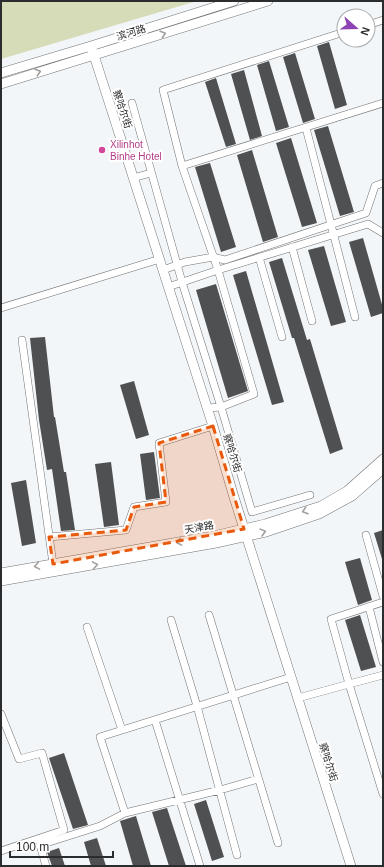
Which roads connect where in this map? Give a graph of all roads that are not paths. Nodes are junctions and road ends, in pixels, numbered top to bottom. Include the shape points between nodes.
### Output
1 (234, 1) edge
2 (268, 1) edge
3 (336, 35) edge
4 (93, 50) junction
5 (1, 73) edge
6 (1, 84) edge
7 (132, 103) dead end
8 (383, 103) edge
9 (306, 128) junction
10 (182, 166) junction
11 (152, 173) junction
12 (133, 178) junction
13 (383, 183) edge
14 (331, 224) junction
15 (383, 233) edge
16 (334, 234) junction
17 (292, 247) junction
18 (213, 257) junction
19 (259, 257) junction
20 (160, 259) junction
21 (178, 265) junction
22 (163, 270) junction
23 (218, 270) junction
24 (182, 282) junction
25 (168, 287) junction
26 (1, 308) edge
27 (355, 317) dead end
28 (312, 321) dead end
29 (282, 337) dead end
30 (22, 340) dead end
31 (222, 407) junction
32 (208, 408) junction
33 (213, 426) junction
34 (383, 459) edge
35 (383, 469) edge
36 (310, 495) dead end
37 (246, 533) junction
38 (366, 535) dead end
39 (49, 537) junction
40 (53, 564) junction
41 (1, 573) edge
42 (1, 581) edge
43 (383, 596) edge
44 (383, 602) edge
45 (369, 607) junction
46 (209, 615) dead end
47 (171, 620) dead end
48 (87, 626) dead end
49 (383, 662) edge
50 (383, 675) edge
51 (291, 677) junction
52 (349, 684) junction
53 (233, 695) junction
54 (298, 698) junction
55 (197, 706) junction
56 (1, 714) edge
57 (155, 720) junction
58 (122, 730) junction
59 (258, 779) junction
60 (220, 790) junction
61 (383, 794) edge
62 (180, 800) junction
63 (125, 813) junction
64 (278, 843) dead end
65 (1, 851) edge
66 (237, 855) dead end
67 (46, 866) edge
68 (200, 866) edge
69 (351, 866) edge

1 - 4 street, 滨河路
4 -> 2 street, 滨河路
3 - 10 street via 163,90
4 - 5 street, 滨河路
6 -> 4 street, 滨河路
4 - 12 street, 察哈尔街
7 - 11 street
8 - 9 street
9 - 10 street
9 - 14 street
10 - 18 street
11 - 12 street
11 - 21 street
12 - 20 street, 察哈尔街
13 - 14 street via 375,186 366,213
14 - 16 street
14 - 18 street via 225,260
15 - 16 street via 368,224
16 - 17 street
16 - 27 street
17 - 19 street
17 - 28 street
18 - 21 street
18 - 23 street
19 - 23 street
19 - 29 street
20 - 22 street, 察哈尔街
20 - 26 street
21 - 22 street
21 - 24 street
22 - 25 street, 察哈尔街
23 - 24 street
23 - 31 street via 254,394
24 - 25 street
24 - 31 street
25 - 32 street, 察哈尔街
30 - 39 street
31 - 32 street
31 - 36 street via 252,512
32 - 33 street, 察哈尔街
33 - 37 street, 察哈尔街
33 - 39 street via 159,443 166,502 134,507 126,530
34 -> 37 street, 天津路 via 347,492 321,506 264,524
37 -> 35 street, 天津路 via 266,532 319,514 352,496
37 -> 40 street, 天津路 via 213,536
42 -> 37 street, 天津路 via 216,543
37 - 51 street, 察哈尔街
38 - 43 street
39 - 40 street
40 -> 41 street, 天津路
44 - 45 street
45 - 49 street
45 - 52 street via 331,619
46 - 53 street
47 - 55 street
48 - 58 street
50 - 52 street
51 - 53 street
51 - 54 street, 察哈尔街
52 - 54 street
52 - 61 street
53 - 55 street
53 - 59 street
54 - 69 street, 察哈尔街
55 - 57 street
55 - 60 street
56 - 65 street via 19,759 42,753 64,830
57 - 58 street
57 - 62 street
58 - 63 street via 100,737
59 - 60 street
59 - 64 street
60 - 62 street
60 - 66 street
62 - 63 street
62 - 68 street
63 - 67 street via 100,826 40,846

